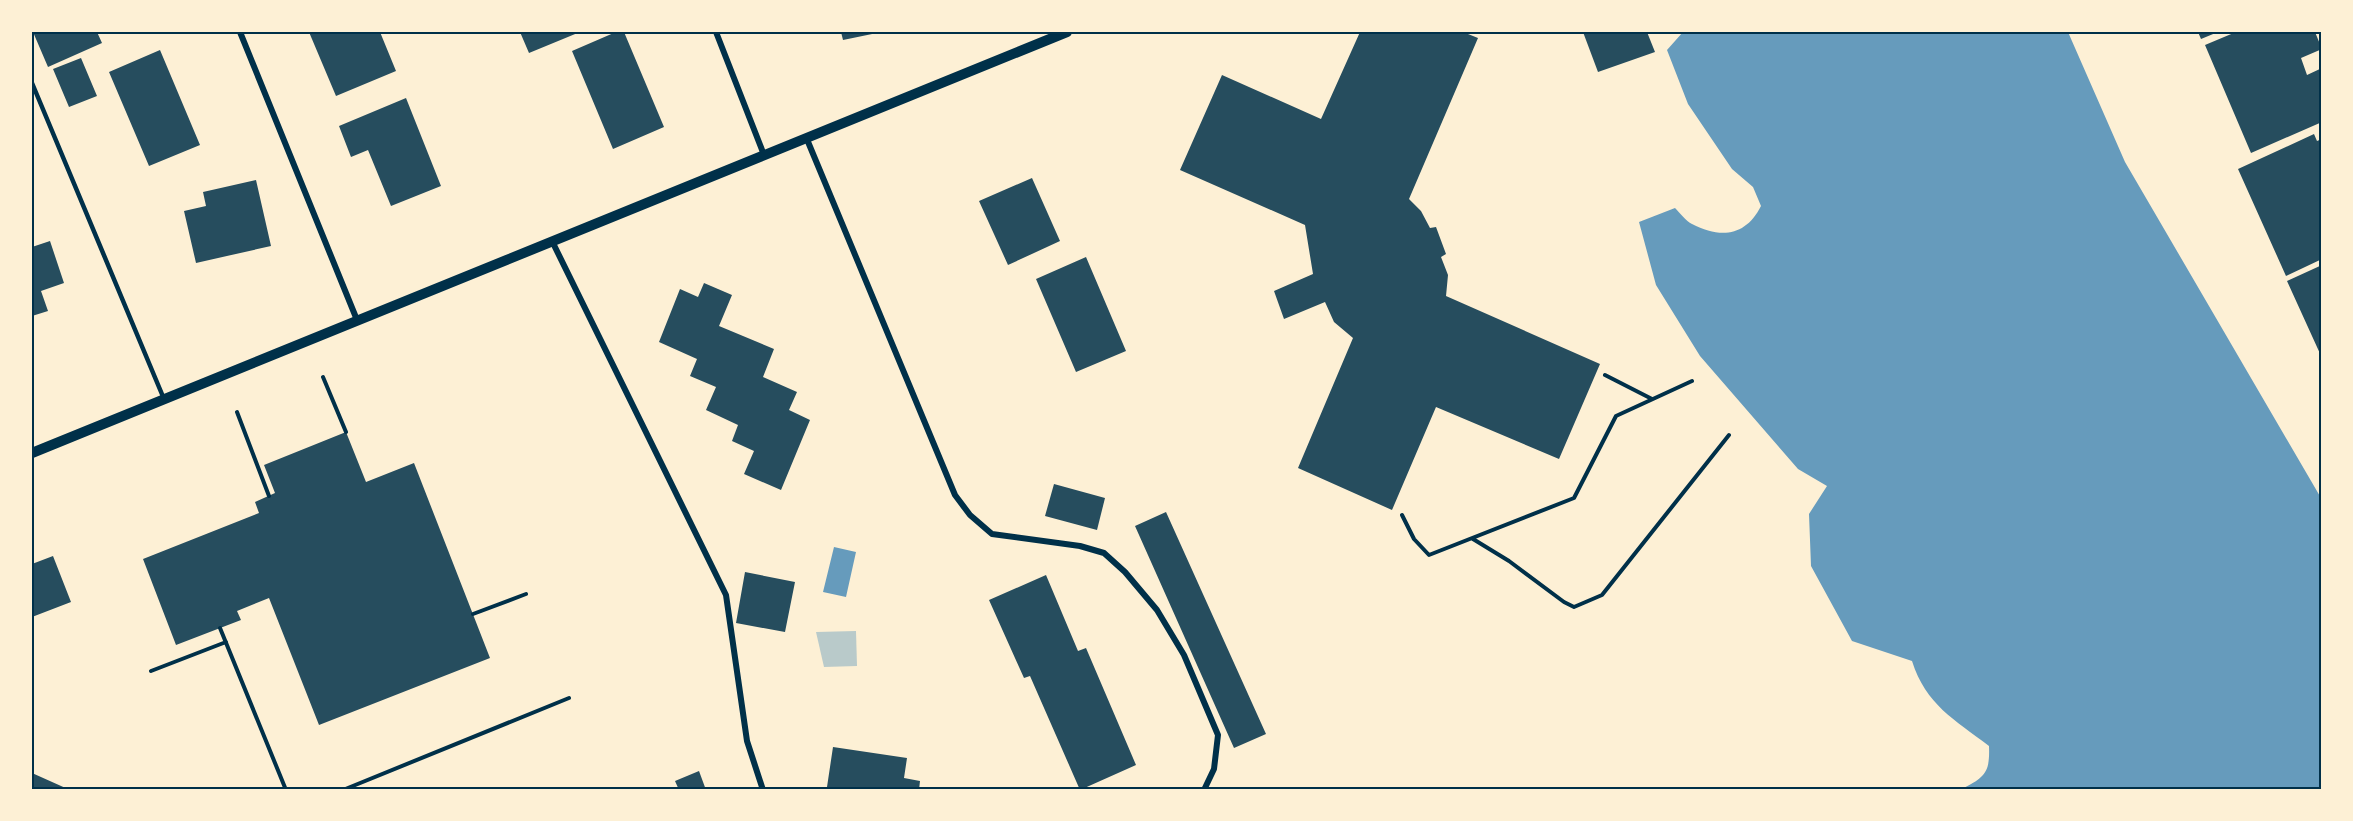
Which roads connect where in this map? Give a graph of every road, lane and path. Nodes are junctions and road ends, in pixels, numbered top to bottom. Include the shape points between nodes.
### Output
1 (240, 32) edge
2 (716, 32) edge
3 (1067, 32) edge
4 (32, 83) edge
5 (806, 137) junction
6 (764, 154) junction
7 (552, 240) junction
8 (357, 320) junction
9 (1605, 375) dead end
10 (323, 377) dead end
11 (1692, 381) dead end
12 (164, 399) junction
13 (1653, 399) junction
14 (237, 412) dead end
15 (346, 432) dead end
16 (1729, 435) dead end
17 (32, 453) edge
18 (269, 496) dead end
19 (1401, 515) dead end
20 (1472, 538) junction
21 (526, 594) dead end
22 (473, 614) dead end
23 (220, 628) dead end
24 (226, 642) junction
25 (151, 671) dead end
26 (569, 698) dead end
27 (286, 789) edge
28 (343, 789) edge
29 (764, 789) edge
30 (1204, 789) edge

1 - 8 street
2 - 6 street
3 - 5 street
4 - 12 lane
5 - 6 street
5 - 30 street via 955,495 992,534 1104,553 1125,572 1157,610 1184,655 1218,735 1214,769
6 - 7 street
7 - 8 street
7 - 29 street via 726,594 747,741
8 - 12 street
9 - 13 path
10 - 15 path
11 - 13 path
12 - 17 street
13 - 20 path via 1616,416 1574,498
14 - 18 path
16 - 20 path via 1602,595 1574,607
19 - 20 path via 1414,539 1429,555
21 - 22 path
23 - 24 path
24 - 25 path
24 - 27 path
26 - 28 path

